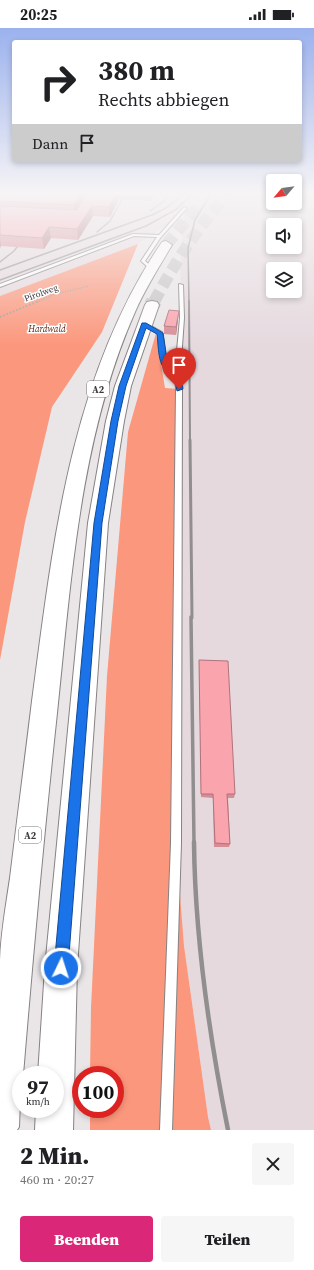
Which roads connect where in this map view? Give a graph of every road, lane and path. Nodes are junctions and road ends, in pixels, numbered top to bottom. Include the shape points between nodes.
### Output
1 (112, 243) edge
2 (148, 243) edge
3 (163, 243) tunnel mouth
4 (159, 250) junction
5 (181, 285) dead end
6 (0, 286) edge
7 (89, 286) dead end
8 (152, 305) tunnel mouth
9 (0, 316) edge
10 (144, 324) junction
11 (177, 375) junction
12 (0, 1127) edge
13 (54, 1130) edge
14 (166, 1130) edge

1 - 6 lane
2 - 4 lane
3 - 4 lane
4 - 12 highway, A2 via 106,362 76,478 57,601 36,777
5 - 11 lane via 182,318
7 - 9 path, Pirolweg via 55,294
8 - 10 highway, A2
10 - 11 lane via 160,333 164,366 170,373
10 - 13 highway, A2 via 116,414 98,523 61,968
11 - 14 lane via 179,397 176,843

